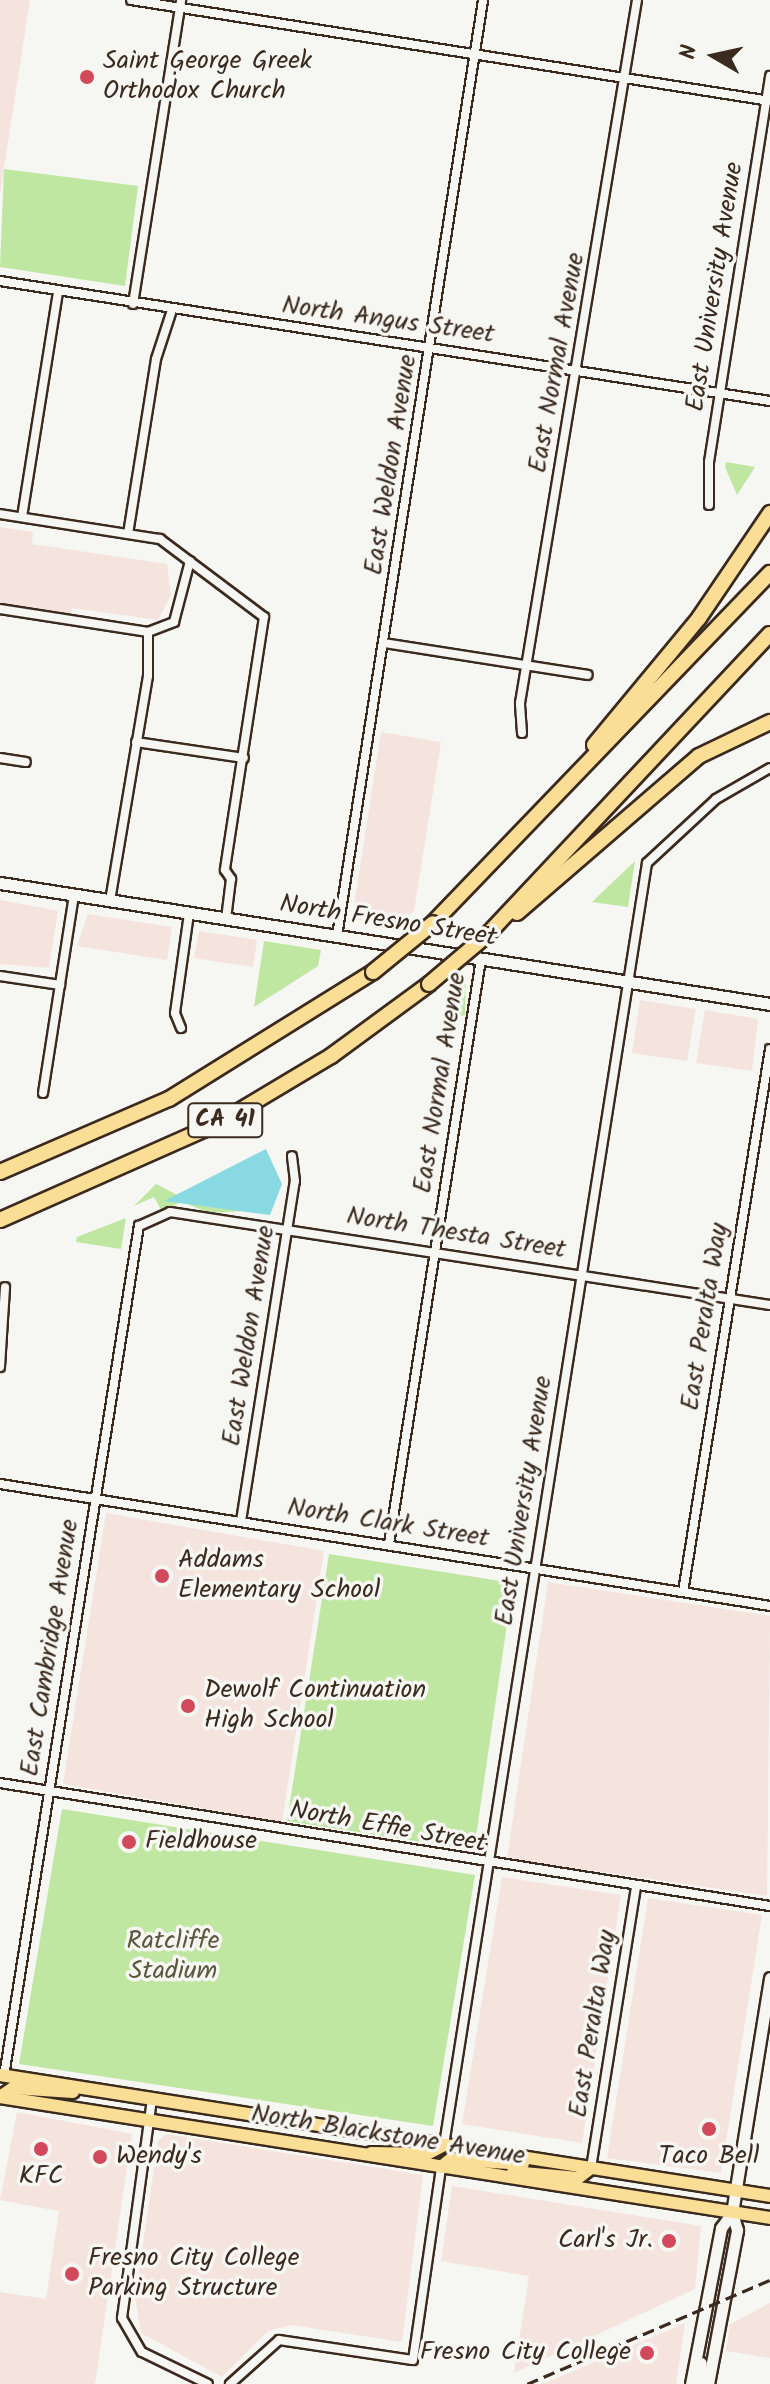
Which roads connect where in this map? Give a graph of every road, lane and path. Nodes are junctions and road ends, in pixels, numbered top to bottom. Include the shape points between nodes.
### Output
1 (131, 0) edge
2 (483, 0) edge
3 (637, 0) edge
4 (180, 4) edge
5 (474, 54) junction
6 (626, 76) junction
7 (770, 76) edge
8 (768, 101) edge
9 (0, 281) edge
10 (58, 291) junction
11 (133, 304) junction
12 (172, 310) junction
13 (431, 348) junction
14 (577, 370) junction
15 (720, 393) junction
16 (770, 401) edge
17 (709, 505) dead end
18 (770, 513) edge
19 (0, 514) edge
20 (22, 517) junction
21 (128, 534) junction
22 (190, 561) junction
23 (770, 573) edge
24 (0, 609) edge
25 (148, 632) junction
26 (770, 634) edge
27 (384, 643) junction
28 (527, 666) junction
29 (588, 675) dead end
30 (770, 722) edge
31 (522, 733) dead end
32 (136, 742) junction
33 (0, 758) edge
34 (244, 758) junction
35 (26, 762) dead end
36 (770, 768) edge
37 (501, 857) junction
38 (0, 883) edge
39 (74, 896) junction
40 (110, 900) junction
41 (189, 913) junction
42 (226, 919) junction
43 (487, 935) junction
44 (337, 936) junction
45 (481, 959) junction
46 (0, 976) edge
47 (628, 982) junction
48 (60, 985) junction
49 (770, 1004) edge
50 (181, 1028) dead end
51 (770, 1049) edge
52 (43, 1093) dead end
53 (292, 1156) dead end
54 (0, 1172) edge
55 (0, 1220) edge
56 (139, 1226) joint
57 (288, 1228) junction
58 (435, 1251) junction
59 (580, 1274) junction
60 (5, 1287) dead end
61 (729, 1297) junction
62 (770, 1305) edge
63 (0, 1367) edge
64 (0, 1484) edge
65 (94, 1499) junction
66 (241, 1521) junction
67 (389, 1544) junction
68 (535, 1569) junction
69 (683, 1592) junction
70 (770, 1606) edge
71 (0, 1783) edge
72 (50, 1791) junction
73 (489, 1865) junction
74 (636, 1887) junction
75 (770, 1906) edge
76 (770, 1978) edge
77 (1, 2077) edge
78 (109, 2092) junction
79 (0, 2097) edge
80 (152, 2099) junction
81 (148, 2121) junction
82 (444, 2145) junction
83 (363, 2155) junction
84 (558, 2163) junction
85 (441, 2167) junction
86 (591, 2168) junction
87 (470, 2171) junction
88 (735, 2191) junction
89 (770, 2196) edge
90 (732, 2213) junction
91 (770, 2218) edge
92 (698, 2339) junction
93 (208, 2384) edge
94 (230, 2384) edge
95 (691, 2384) edge
96 (699, 2384) edge
97 (708, 2384) edge

1 - 4 street
2 - 5 street, East Weldon Avenue
3 - 6 street, East Normal Avenue
4 - 5 street
4 - 11 street
5 - 6 street
5 - 13 street, East Weldon Avenue
6 - 8 street
6 - 14 street, East Normal Avenue
7 - 8 street, East University Avenue
8 - 15 street, East University Avenue
9 - 10 street, North Angus Street
10 - 11 street, North Angus Street
10 - 20 street
11 - 12 street, North Angus Street
12 - 13 street, North Angus Street
12 - 21 street via 156,359
13 - 14 street, North Angus Street
13 - 27 street, East Weldon Avenue
14 - 15 street, North Angus Street
14 - 28 street, East Normal Avenue
15 - 16 street, North Angus Street
15 - 17 street, East University Avenue
18 - 37 highway via 699,618
19 - 20 street
20 - 21 street
21 - 22 street via 160,539
22 - 25 street via 174,622
22 - 34 street via 264,617
23 - 37 highway, CA 41
24 - 25 street
25 - 32 street
26 - 43 highway, CA 41
27 - 28 street
27 - 44 street, East Weldon Avenue
28 - 29 street
28 - 31 street, East Normal Avenue
30 - 43 highway via 699,756
32 - 34 street
32 - 40 street
33 - 35 street
34 - 42 street via 225,870 231,879
36 - 47 street, East University Avenue via 716,799 647,863
37 - 54 highway, CA 41, bridge via 373,972 169,1099
38 - 39 main road, North Fresno Street
39 - 40 main road, North Fresno Street
39 - 48 street
40 - 41 main road, North Fresno Street
41 - 42 main road, North Fresno Street
41 - 50 street via 175,1013
42 - 44 main road, North Fresno Street
43 - 55 highway, CA 41, bridge via 331,1056 219,1123 124,1171
44 - 45 main road, North Fresno Street
45 - 47 main road, North Fresno Street
45 - 58 street, East Normal Avenue
46 - 48 street
47 - 49 main road, North Fresno Street
47 - 59 street, East University Avenue
48 - 52 street
51 - 61 street, East Peralta Way
53 - 57 street, East Weldon Avenue
56 - 57 street, North Thesta Street via 170,1212
56 - 65 street, East Cambridge Avenue
57 - 58 street, North Thesta Street
57 - 66 street, East Weldon Avenue
58 - 59 street, North Thesta Street
58 - 67 street, East Normal Avenue
59 - 61 street, North Thesta Street
59 - 68 street, East University Avenue
60 - 63 street
61 - 62 street, North Thesta Street
61 - 69 street, East Peralta Way
64 - 65 street, North Clark Street
65 - 66 street, North Clark Street
65 - 72 street, East Cambridge Avenue
66 - 67 street, North Clark Street
67 - 68 street, North Clark Street
68 - 69 street, North Clark Street
68 - 73 street, East University Avenue
69 - 70 street, North Clark Street
71 - 72 street, North Effie Street
72 - 73 street, North Effie Street
72 - 77 street, East Cambridge Avenue
73 - 74 street, North Effie Street
73 - 82 street, East University Avenue
74 - 75 street, North Effie Street
74 - 86 street, East Peralta Way
76 - 88 main road
77 - 78 main road, North Blackstone Avenue
78 - 79 main road via 13,2088
78 - 80 main road, North Blackstone Avenue
79 - 81 main road, North Blackstone Avenue
80 - 81 street
80 - 82 main road, North Blackstone Avenue
81 - 83 main road, North Blackstone Avenue
81 - 93 street via 121,2297 129,2337 151,2358
82 - 83 main road via 427,2154 390,2148
82 - 84 main road, North Blackstone Avenue
83 - 85 main road, North Blackstone Avenue
84 - 85 main road via 451,2159
84 - 86 main road, North Blackstone Avenue
85 - 87 main road, North Blackstone Avenue
85 - 94 street via 413,2360 279,2340
86 - 87 main road via 578,2178
86 - 88 main road, North Blackstone Avenue
87 - 90 main road, North Blackstone Avenue
88 - 89 main road, North Blackstone Avenue
88 - 90 main road
90 - 91 main road, North Blackstone Avenue
90 - 92 main road via 721,2228
90 - 97 main road via 737,2230
92 - 95 main road
92 - 96 main road

